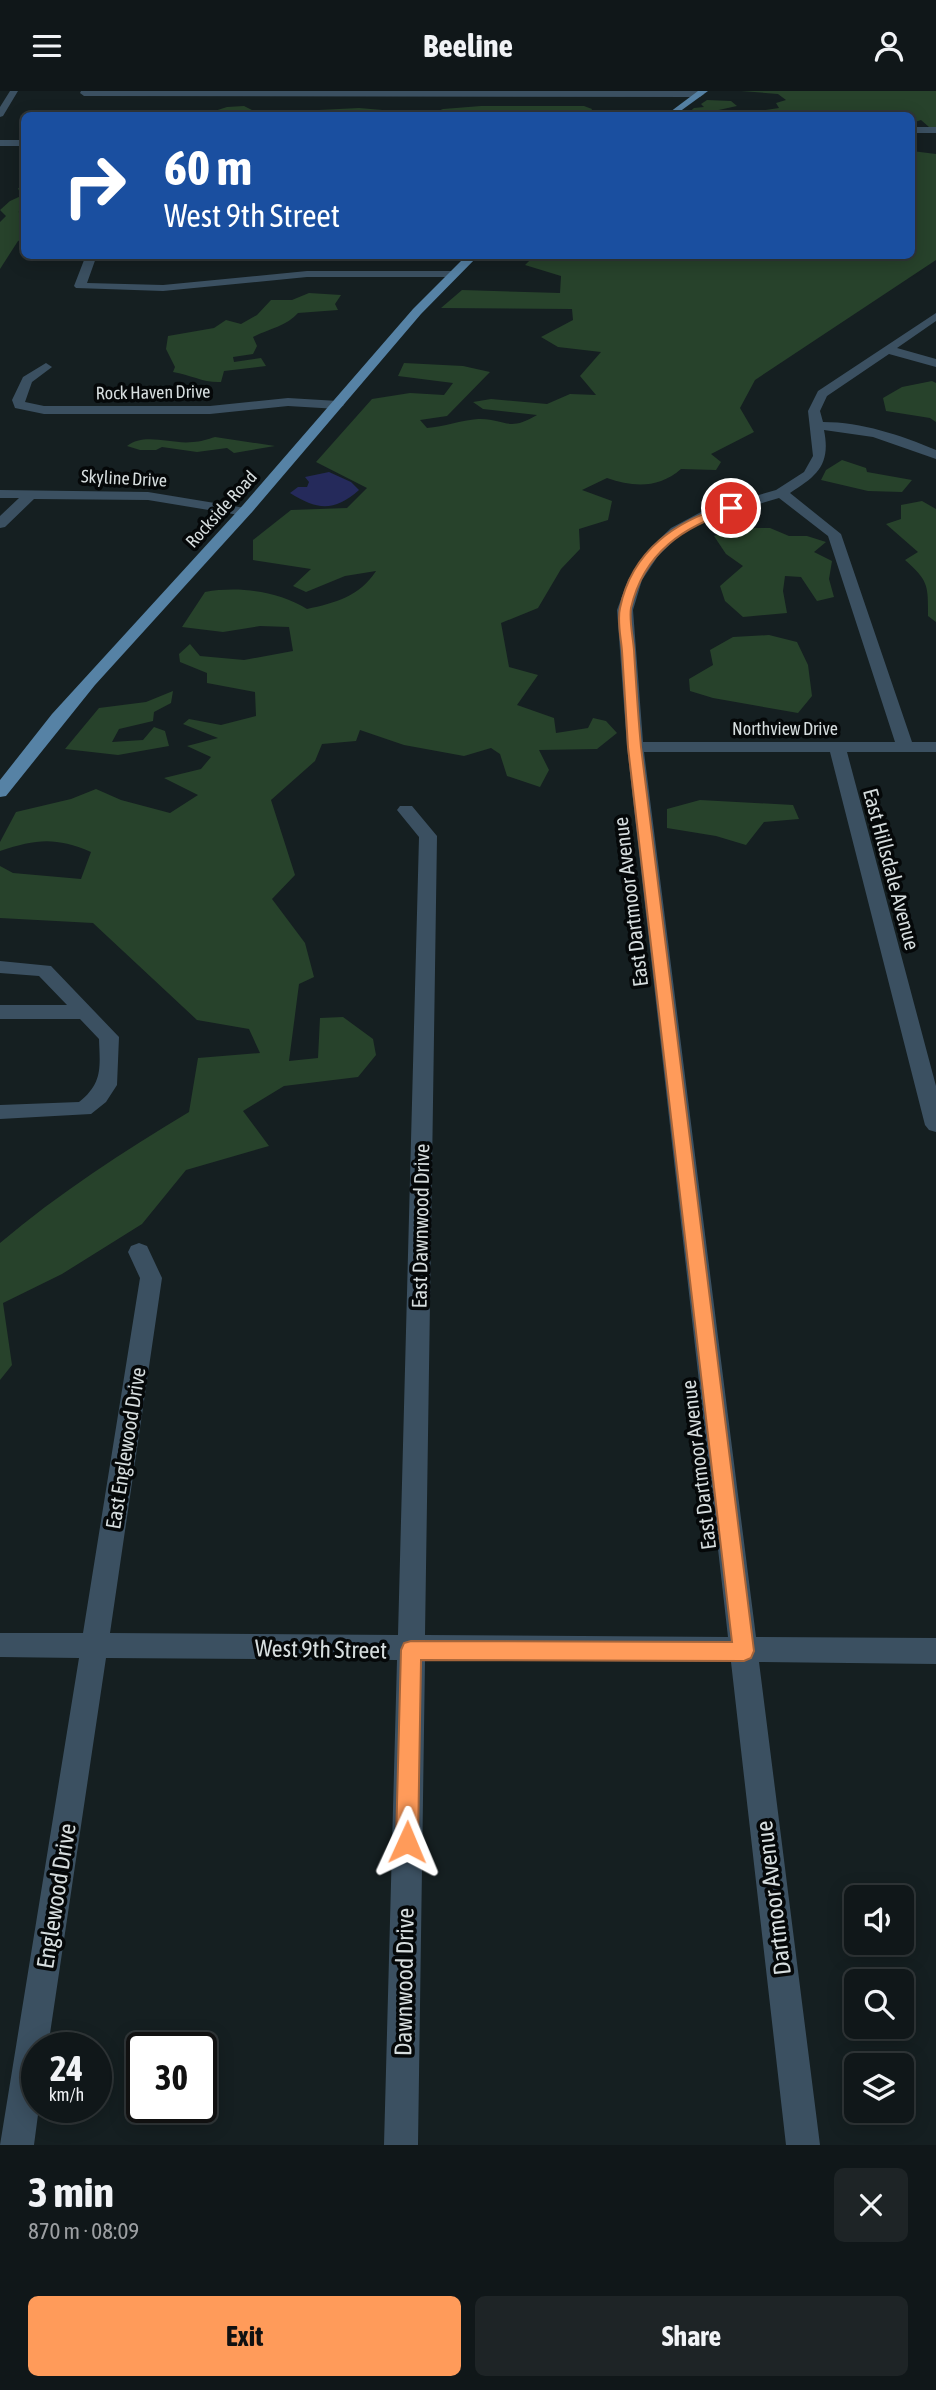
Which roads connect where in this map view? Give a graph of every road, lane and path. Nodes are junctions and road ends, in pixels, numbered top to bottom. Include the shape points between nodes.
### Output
1 (14, 91) edge
2 (702, 92) edge
3 (84, 93) dead end
4 (4, 103) edge
5 (674, 112) edge
6 (0, 114) edge
7 (915, 130) edge
8 (936, 130) edge
9 (0, 143) edge
10 (21, 143) edge
11 (90, 259) edge
12 (470, 259) edge
13 (453, 274) junction
14 (936, 316) edge
15 (886, 349) junction
16 (936, 363) edge
17 (46, 367) dead end
18 (338, 405) junction
19 (816, 426) junction
20 (936, 455) edge
21 (781, 493) junction
22 (0, 494) edge
23 (31, 494) junction
24 (245, 512) junction
25 (0, 524) edge
26 (635, 747) junction
27 (837, 747) junction
28 (905, 747) junction
29 (936, 747) edge
30 (0, 792) edge
31 (406, 810) dead end
32 (0, 967) edge
33 (0, 1012) edge
34 (85, 1012) junction
35 (0, 1112) edge
36 (936, 1125) edge
37 (139, 1252) dead end
38 (0, 1646) edge
39 (95, 1646) junction
40 (411, 1650) junction
41 (744, 1651) junction
42 (936, 1651) edge
43 (18, 2145) edge
44 (401, 2145) edge
45 (803, 2145) edge

1 - 4 street
2 - 3 street
2 - 5 main road
4 - 6 street
7 - 8 street
9 - 10 street
11 - 13 street via 80,286 173,287 294,274
12 - 13 main road, Rockside Road
13 - 18 main road, Rockside Road
14 - 15 street, East Dartmoor Avenue
15 - 16 street
15 - 19 street, East Dartmoor Avenue via 822,394 814,411
17 - 18 street, Rock Haven Drive via 24,384 19,405 44,411 210,410 288,401
18 - 24 main road, Rockside Road
19 - 20 street via 853,428
19 - 21 street, East Dartmoor Avenue via 820,456 809,475
21 - 26 street, East Dartmoor Avenue via 706,515 676,531 653,552 635,580 625,610
21 - 28 street via 834,534
22 - 23 street, Skyline Drive
23 - 24 street, Skyline Drive via 148,496
23 - 25 street
24 - 30 main road, Rockside Road via 104,666
26 - 27 street, Northview Drive
26 - 41 street, East Dartmoor Avenue
27 - 28 street, Northview Drive
27 - 36 street, East Hillsdale Avenue
28 - 29 street, Northview Drive
31 - 40 street, East Dawnwood Drive via 428,836
32 - 34 street via 44,970
33 - 34 street
34 - 35 street via 109,1037 107,1085 99,1097 84,1109
37 - 39 street, East Englewood Drive via 151,1278
38 - 39 street, West 9th Street
39 - 40 street, West 9th Street
39 - 43 street, Englewood Drive
40 - 41 street, West 9th Street
40 - 44 street, Dawnwood Drive
41 - 42 street, West 9th Street
41 - 45 street, Dartmoor Avenue

